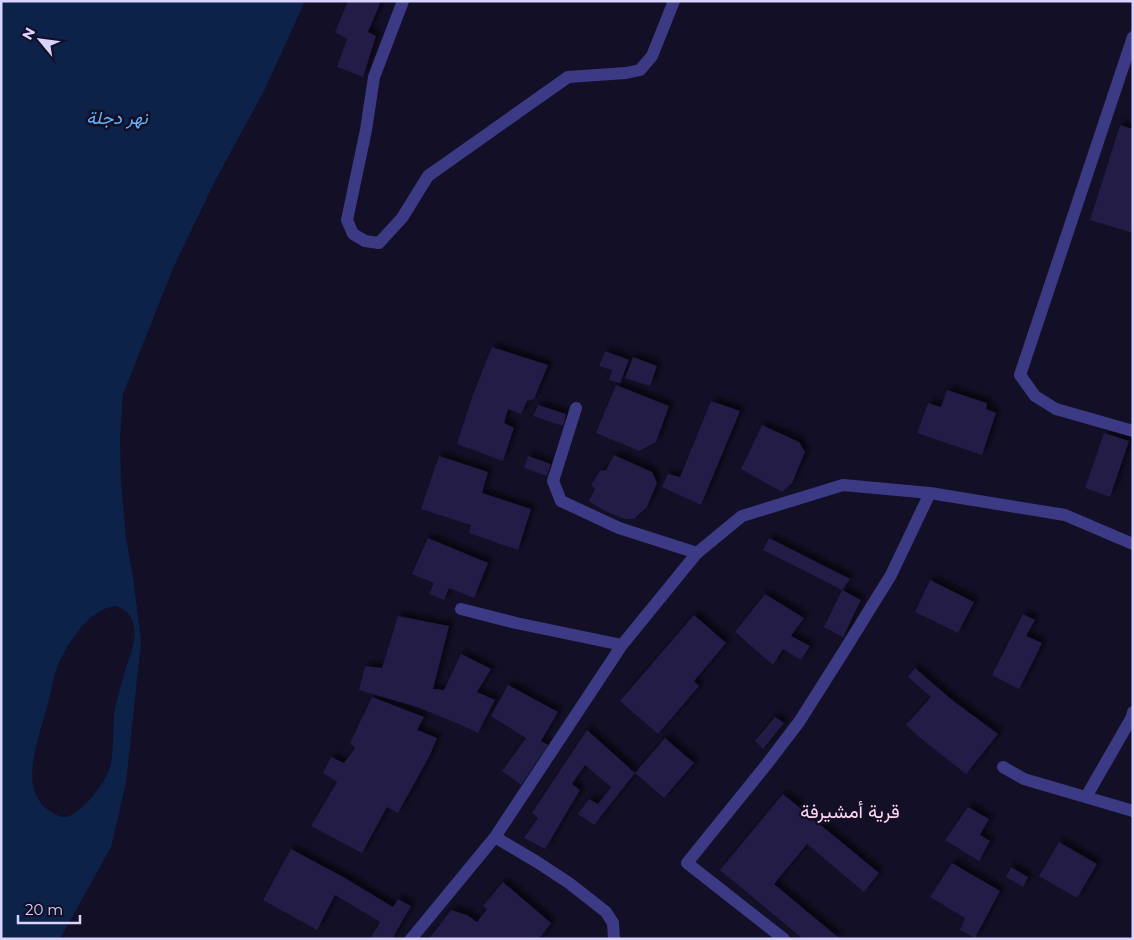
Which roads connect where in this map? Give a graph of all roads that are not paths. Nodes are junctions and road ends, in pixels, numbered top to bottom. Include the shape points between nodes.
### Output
1 (403, 1) edge
2 (674, 1) edge
3 (1133, 37) edge
4 (576, 408) dead end
5 (1133, 431) edge
6 (930, 492) junction
7 (1133, 544) edge
8 (697, 553) junction
9 (461, 609) dead end
10 (622, 644) junction
11 (1133, 712) edge
12 (1003, 767) dead end
13 (1086, 797) junction
14 (1133, 811) edge
15 (495, 837) junction
16 (411, 939) edge
17 (614, 939) edge
18 (784, 939) edge

1 - 2 street via 374,77 347,220 353,234 365,241 379,243 402,218 428,176 568,77 640,70 652,56
3 - 5 street via 1020,375 1035,396 1056,409
4 - 8 street via 553,481 561,502 619,528
6 - 7 street via 1065,515
6 - 8 street via 843,485 742,516
6 - 18 street via 890,575 799,722 687,863
8 - 10 street
9 - 10 street
10 - 15 street
11 - 13 street
12 - 13 street via 1024,779
13 - 14 street
15 - 16 street
15 - 17 street via 570,883 606,912

